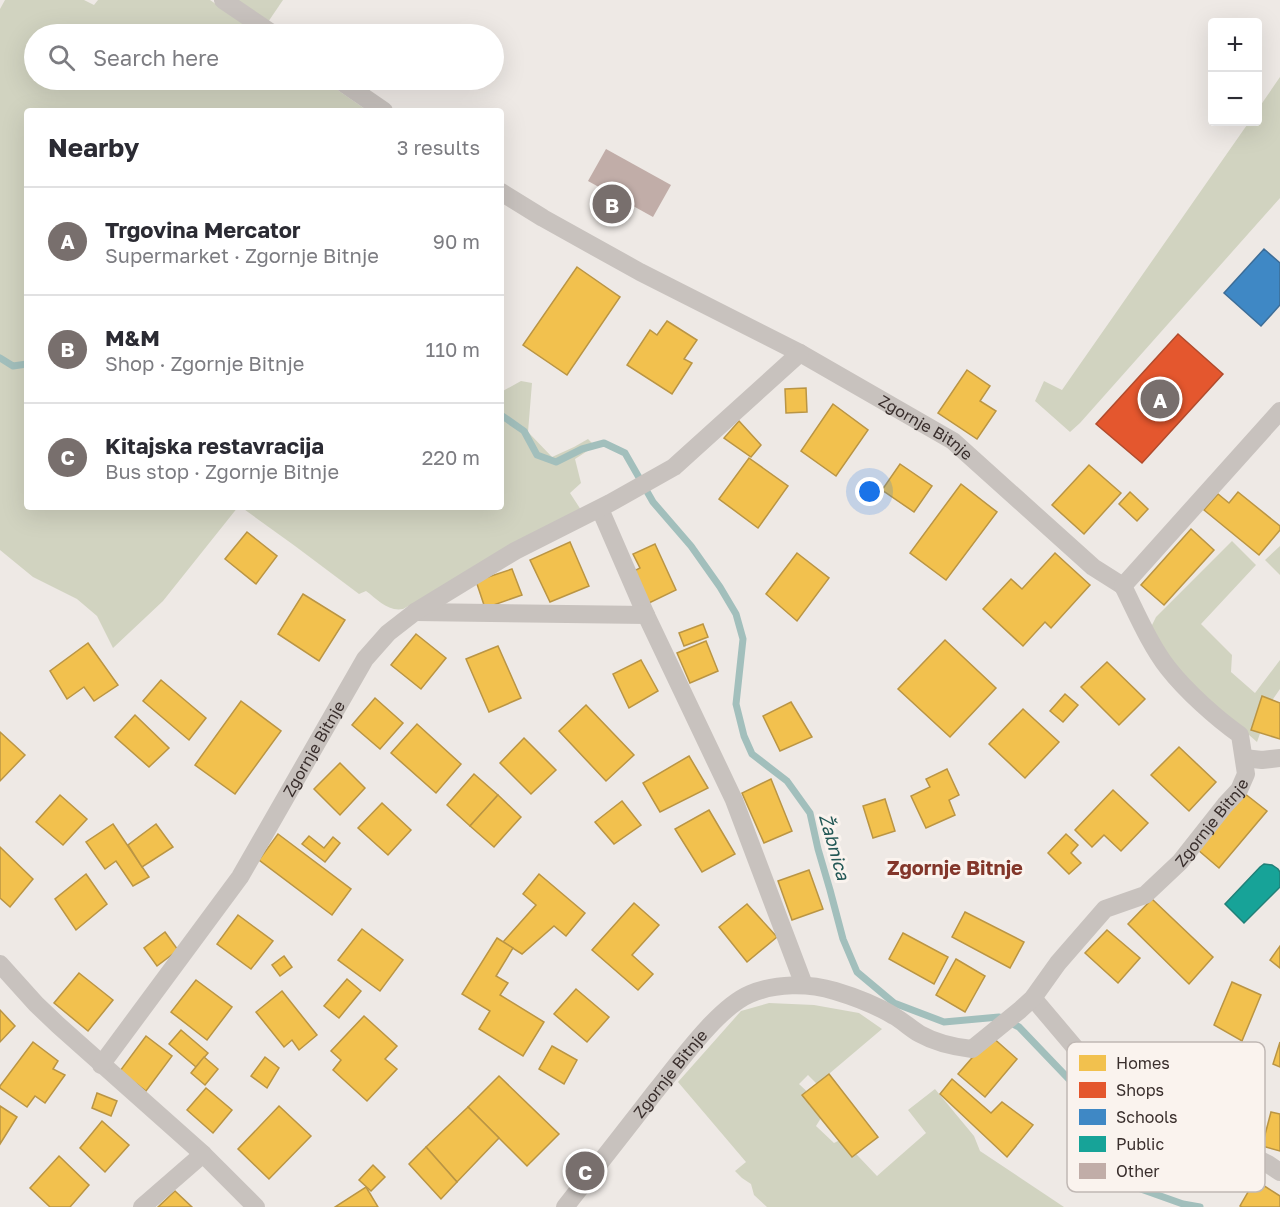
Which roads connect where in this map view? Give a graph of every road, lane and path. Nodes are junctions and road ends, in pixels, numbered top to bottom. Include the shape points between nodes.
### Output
1 (223, 0) edge
2 (258, 24) edge
3 (354, 90) edge
4 (380, 108) edge
5 (504, 194) edge
6 (800, 354) junction
7 (1280, 411) edge
8 (600, 508) junction
9 (1123, 586) junction
10 (415, 612) junction
11 (646, 615) junction
12 (1244, 758) junction
13 (1280, 758) edge
14 (0, 964) edge
15 (804, 985) junction
16 (1027, 1004) junction
17 (1067, 1042) edge
18 (101, 1065) junction
19 (202, 1154) junction
20 (1265, 1162) edge
21 (1280, 1172) edge
22 (142, 1207) edge
23 (256, 1207) edge
24 (565, 1207) edge

1 - 2 street
3 - 4 street
5 - 6 street, Zgornje Bitnje via 640,272
6 - 8 street, Zgornje Bitnje via 674,467
6 - 9 street, Zgornje Bitnje via 953,441 1093,567
7 - 9 street
8 - 10 street, Zgornje Bitnje via 515,551
8 - 11 street
9 - 12 street, Zgornje Bitnje via 1157,652 1184,686 1240,735
10 - 11 street
10 - 18 street, Zgornje Bitnje via 388,633 365,659 240,877
11 - 15 street via 734,800
12 - 13 street
12 - 16 street, Zgornje Bitnje via 1246,774 1239,790 1180,862 1145,895 1105,909
14 - 18 street
15 - 16 street, Zgornje Bitnje via 834,990 859,1000 894,1016 920,1034 954,1047 972,1048
15 - 24 street, Zgornje Bitnje via 772,987 749,994 732,1005 688,1051
16 - 17 street
18 - 19 street
19 - 22 street
19 - 23 street
20 - 21 street

